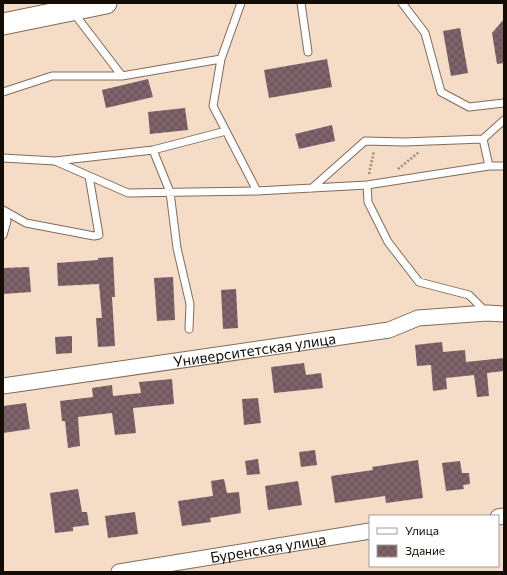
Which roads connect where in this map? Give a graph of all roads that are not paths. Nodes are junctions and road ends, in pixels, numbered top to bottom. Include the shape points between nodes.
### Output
1 (106, 3) edge
2 (241, 3) edge
3 (301, 3) edge
4 (402, 3) edge
5 (72, 10) junction
6 (3, 24) edge
7 (308, 52) dead end
8 (221, 59) junction
9 (122, 76) junction
10 (3, 92) edge
11 (504, 103) edge
12 (504, 120) edge
13 (226, 131) junction
14 (483, 139) junction
15 (153, 150) junction
16 (3, 158) edge
17 (55, 161) junction
18 (489, 166) junction
19 (504, 166) edge
20 (89, 176) junction
21 (367, 185) junction
22 (312, 188) junction
23 (257, 191) junction
24 (170, 192) junction
25 (4, 210) edge
26 (3, 235) edge
27 (487, 313) junction
28 (504, 314) edge
29 (189, 329) dead end
30 (3, 386) edge
31 (369, 531) edge
32 (119, 572) edge

1 - 5 main road
2 - 8 lane
3 - 7 lane
4 - 11 lane via 425,33 441,92 469,107
5 - 6 main road
5 - 9 lane
8 - 9 lane
8 - 13 lane via 213,106
9 - 10 lane via 52,76
12 - 14 lane
13 - 15 lane
13 - 23 lane
14 - 18 lane
14 - 22 lane via 365,141
15 - 17 lane
15 - 24 lane
16 - 17 lane
17 - 20 lane
18 - 19 lane
18 - 21 lane
20 - 24 lane via 128,193
20 - 25 lane via 100,235 26,223
21 - 22 lane
21 - 27 lane via 368,202 388,242 419,282 468,295
22 - 23 lane
23 - 24 lane
24 - 29 lane via 177,248 190,304
25 - 26 lane via 7,221
27 - 28 street, Университетская улица
27 - 30 street, Университетская улица via 418,318 389,330
31 - 32 street, Буренская улица

